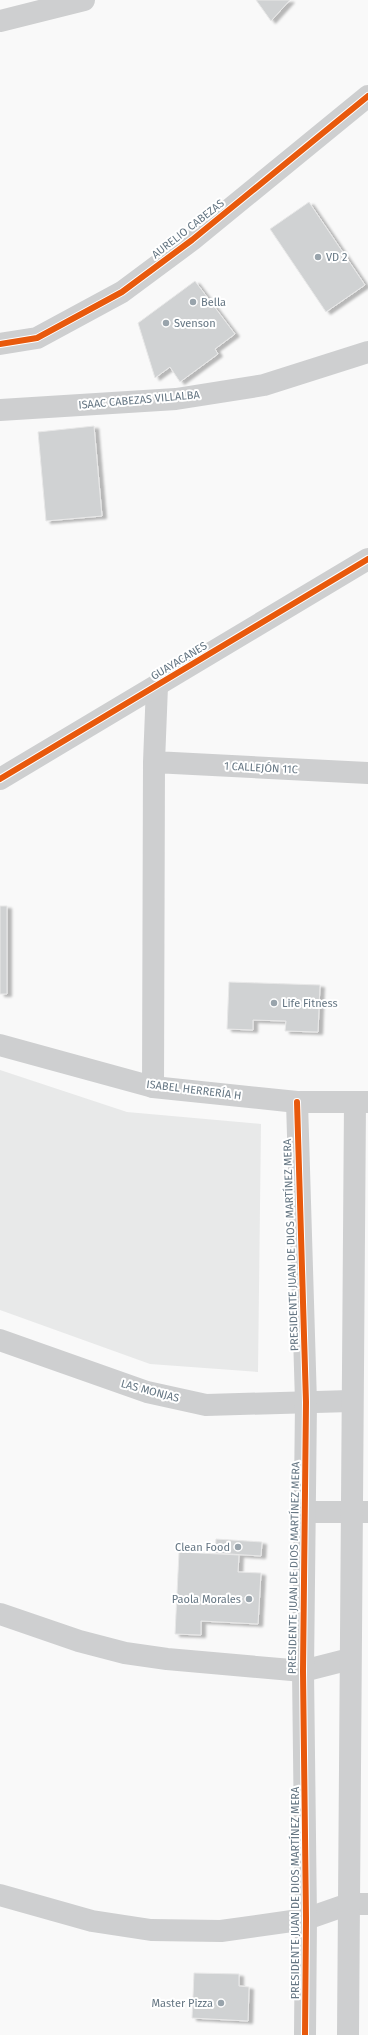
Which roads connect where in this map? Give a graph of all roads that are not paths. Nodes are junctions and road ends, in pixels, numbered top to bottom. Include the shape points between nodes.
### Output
1 (84, 0) edge
2 (0, 21) edge
3 (368, 96) edge
4 (0, 344) edge
5 (368, 352) edge
6 (0, 410) edge
7 (368, 559) edge
8 (157, 686) junction
9 (154, 762) junction
10 (368, 773) edge
11 (0, 779) edge
12 (0, 1044) edge
13 (153, 1087) junction
14 (297, 1102) junction
15 (361, 1102) edge
16 (0, 1340) edge
17 (351, 1401) junction
18 (306, 1402) junction
19 (304, 1512) junction
20 (359, 1512) edge
21 (0, 1614) edge
22 (350, 1659) junction
23 (303, 1671) junction
24 (0, 1895) edge
25 (358, 1904) edge
26 (306, 1919) junction
27 (305, 2035) edge
28 (348, 2035) edge

1 - 2 street
3 - 4 street, AURELIO CABEZAS via 192,240 122,292 37,338
5 - 6 street, ISAAC CABEZAS VILLALBA via 264,385 176,399
7 - 8 street, GUAYACANES
8 - 9 street
8 - 11 street, GUAYACANES
9 - 10 street, 1 CALLEJÓN 11C
9 - 13 street
12 - 13 street, ISABEL HERRERÍA H
13 - 14 street, ISABEL HERRERÍA H
14 - 15 street, ISABEL HERRERÍA H
14 - 18 street, PRESIDENTE JUAN DE DIOS MARTÍNEZ MERA
15 - 17 street
16 - 18 street, LAS MONJAS via 147,1392 206,1405
17 - 18 street, LAS MONJAS
17 - 20 street
18 - 19 street, PRESIDENTE JUAN DE DIOS MARTÍNEZ MERA
19 - 20 street
19 - 23 street, PRESIDENTE JUAN DE DIOS MARTÍNEZ MERA
20 - 22 street
21 - 23 street via 79,1641 125,1653
22 - 23 street
22 - 25 street
23 - 26 street, PRESIDENTE JUAN DE DIOS MARTÍNEZ MERA
24 - 26 street via 92,1921 151,1930 221,1930
25 - 26 street
25 - 28 street
26 - 27 street, PRESIDENTE JUAN DE DIOS MARTÍNEZ MERA

